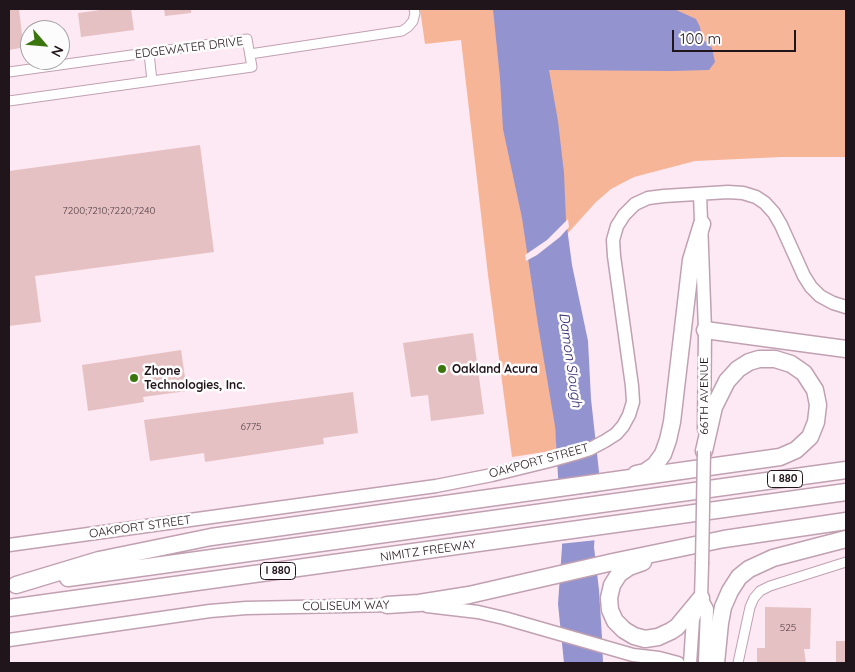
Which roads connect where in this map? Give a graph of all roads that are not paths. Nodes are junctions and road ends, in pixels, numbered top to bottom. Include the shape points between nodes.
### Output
1 (414, 9) edge
2 (148, 53) junction
3 (250, 54) junction
4 (9, 72) edge
5 (152, 81) junction
6 (9, 101) edge
7 (700, 194) junction
8 (702, 224) junction
9 (846, 307) edge
10 (705, 330) junction
11 (846, 349) edge
12 (704, 451) junction
13 (846, 470) edge
14 (613, 481) junction
15 (846, 492) edge
16 (846, 521) edge
17 (846, 539) edge
18 (9, 545) edge
19 (674, 548) junction
20 (846, 562) edge
21 (12, 585) edge
22 (701, 598) junction
23 (387, 605) junction
24 (9, 608) edge
25 (9, 640) edge
26 (633, 655) junction
27 (652, 663) edge
28 (678, 663) edge
29 (690, 663) edge
30 (706, 663) edge
31 (716, 663) edge
32 (738, 663) edge

1 - 3 street via 413,21 402,31
2 - 3 street, EDGEWATER DRIVE via 248,39
2 - 4 street, EDGEWATER DRIVE
2 - 5 street
3 - 5 street, EDGEWATER DRIVE via 252,67
5 - 6 street, EDGEWATER DRIVE
7 - 8 street, 66TH AVENUE
7 - 9 street, OAKPORT STREET via 743,193 765,203 781,225 811,287 820,296
7 - 18 street, OAKPORT STREET via 648,198 635,204 617,226 613,240 614,256 633,402 624,426 605,441 549,461 436,486
8 - 10 street, 66TH AVENUE
8 - 14 highway via 691,260 668,440 663,454 645,472
10 - 11 highway
10 - 12 street, 66TH AVENUE
12 - 14 highway via 714,407 727,381 738,369 759,359 775,358 804,373 815,390 818,405 810,437 796,450 780,457
12 - 22 street, 66TH AVENUE, bridge
13 - 21 highway, NIMITZ FREEWAY / I 880
14 - 21 highway via 211,538 99,560
15 - 24 highway, NIMITZ FREEWAY / I 880
16 - 19 highway
17 - 31 highway via 773,558 739,577 723,607
19 - 22 highway via 619,574 609,598 615,621 634,636 658,637 671,631
19 - 23 highway via 461,596
20 - 32 street via 760,591 750,608
22 - 29 street, 66TH AVENUE via 692,619
22 - 30 street, 66TH AVENUE via 707,609
23 - 25 street, COLISEUM WAY via 210,611
23 - 26 street, COLISEUM WAY via 478,612
26 - 27 street
26 - 28 street, COLISEUM WAY

